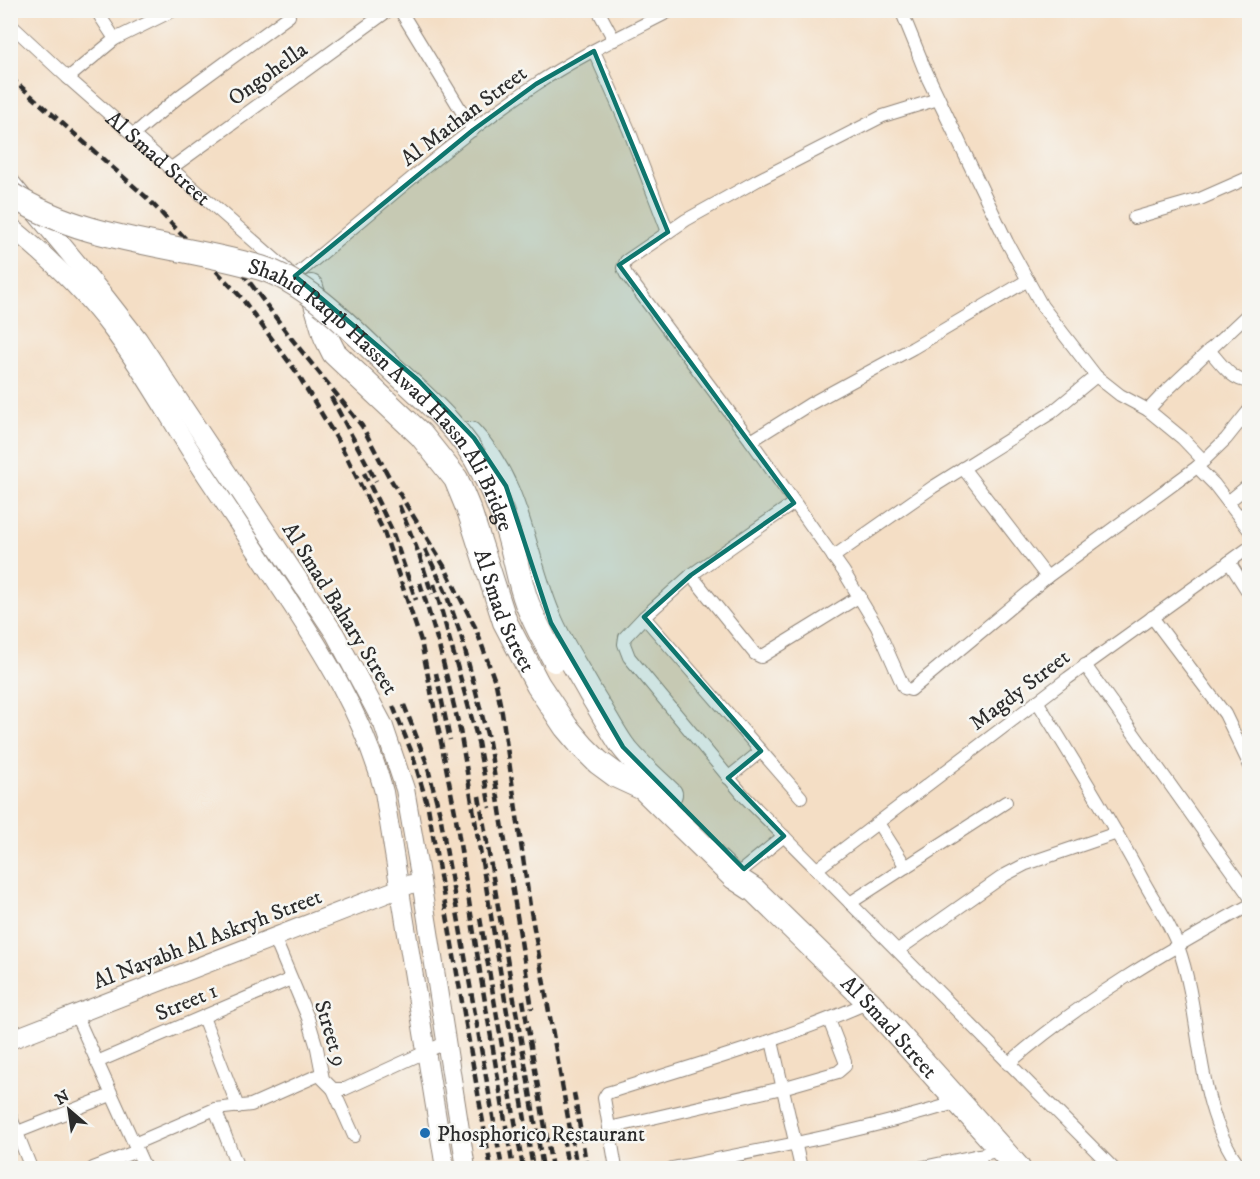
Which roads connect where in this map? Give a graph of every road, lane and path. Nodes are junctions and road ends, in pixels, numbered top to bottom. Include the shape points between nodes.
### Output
1 (96, 10) edge
2 (174, 10) edge
3 (389, 10) edge
4 (400, 10) edge
5 (598, 10) edge
6 (672, 10) edge
7 (901, 10) edge
8 (290, 16) dead end
9 (10, 24) edge
10 (115, 39) junction
11 (614, 40) junction
12 (594, 51) junction
13 (68, 78) junction
14 (938, 99) junction
15 (473, 130) junction
16 (133, 135) junction
17 (170, 169) junction
18 (1250, 177) edge
19 (10, 182) edge
20 (10, 194) edge
21 (10, 210) edge
22 (1134, 218) dead end
23 (997, 221) junction
24 (10, 226) edge
25 (668, 232) junction
26 (1007, 242) junction
27 (1028, 280) junction
28 (303, 282) junction
29 (1250, 312) edge
30 (132, 343) junction
31 (1209, 350) junction
32 (1096, 376) junction
33 (1250, 381) edge
34 (1148, 410) junction
35 (1250, 410) edge
36 (751, 441) junction
37 (1201, 464) junction
38 (963, 468) junction
39 (219, 478) junction
40 (1250, 484) edge
41 (1228, 502) junction
42 (794, 503) junction
43 (1245, 513) edge
44 (1250, 531) edge
45 (1250, 547) edge
46 (833, 557) junction
47 (1228, 562) junction
48 (691, 575) junction
49 (1047, 577) junction
50 (1250, 595) edge
51 (860, 596) junction
52 (644, 617) junction
53 (1152, 617) junction
54 (335, 634) junction
55 (318, 644) junction
56 (549, 664) junction
57 (1085, 664) junction
58 (1037, 701) junction
59 (375, 707) junction
60 (357, 717) junction
61 (623, 747) junction
62 (761, 751) junction
63 (1250, 766) edge
64 (728, 778) junction
65 (643, 788) junction
66 (801, 797) dead end
67 (1006, 802) dead end
68 (878, 823) junction
69 (1118, 833) junction
70 (784, 836) junction
71 (906, 867) junction
72 (817, 869) junction
73 (744, 878) junction
74 (422, 881) junction
75 (401, 888) junction
76 (1250, 897) edge
77 (850, 903) junction
78 (1250, 905) edge
79 (274, 937) junction
80 (1178, 945) junction
81 (898, 950) junction
82 (291, 979) junction
83 (868, 1002) junction
84 (76, 1015) junction
85 (203, 1017) junction
86 (829, 1020) junction
87 (10, 1041) edge
88 (772, 1041) junction
89 (447, 1042) junction
90 (428, 1050) junction
91 (97, 1062) junction
92 (1008, 1064) junction
93 (321, 1074) junction
94 (782, 1088) junction
95 (333, 1089) junction
96 (111, 1095) junction
97 (958, 1102) junction
98 (238, 1107) junction
99 (215, 1109) junction
100 (10, 1115) edge
101 (609, 1128) junction
102 (14, 1133) edge
103 (354, 1136) dead end
104 (795, 1144) junction
105 (135, 1148) junction
106 (1002, 1150) junction
107 (978, 1155) junction
108 (1241, 1166) edge
109 (31, 1168) edge
110 (93, 1168) edge
111 (145, 1168) edge
112 (238, 1168) edge
113 (445, 1168) edge
114 (465, 1168) edge
115 (616, 1168) edge
116 (672, 1168) edge
117 (801, 1168) edge
118 (919, 1168) edge
119 (983, 1168) edge
120 (1018, 1168) edge
121 (1113, 1168) edge

1 - 10 street
2 - 10 street
3 - 17 street, Ongohella
4 - 15 street
5 - 11 street
6 - 11 street, Al Mathan Street
7 - 23 street via 908,33
8 - 16 street
9 - 13 street, Al Smad Street
10 - 13 street
11 - 12 street, Al Mathan Street
12 - 15 street, Al Mathan Street via 536,84
12 - 25 street
13 - 16 street, Al Smad Street
14 - 23 street via 918,54
14 - 25 street via 883,117 758,180
14 - 26 street
15 - 28 street, Al Mathan Street
16 - 17 street, Al Smad Street
17 - 28 street, Al Smad Street
18 - 22 street via 1200,199
19 - 30 street, Al Smad Bahary Street via 106,298
20 - 56 highway, Shahid Raqib Hassn Awad Hassn Ali Bridge, bridge via 59,220 113,237 265,269 320,303 406,381 470,449 500,508
21 - 56 highway, Shahid Raqib Hassn Awad Hassn Ali Bridge via 57,234 90,244 260,282 298,301 330,327 456,454 489,519 523,629
23 - 26 street
24 - 30 street, Al Smad Bahary Street via 49,259
25 - 36 street via 626,261 624,271
26 - 27 street
27 - 32 street via 1056,327
27 - 36 street
28 - 61 highway, Al Smad Street via 418,380 491,461 517,513 551,623
28 - 65 highway, Al Smad Street via 334,353 421,435 456,479 505,622 554,710 598,762
29 - 31 street
30 - 39 street, Al Smad Bahary Street
31 - 33 street via 1241,381
31 - 34 street
32 - 34 street
32 - 38 street via 1051,413
34 - 37 street via 1182,438
35 - 37 street
36 - 42 street
37 - 41 street
37 - 49 street
38 - 46 street
38 - 49 street
39 - 54 street, Al Smad Bahary Street
39 - 55 street, Al Smad Bahary Street
40 - 41 street
41 - 43 street
42 - 46 street
42 - 48 street
43 - 44 street
45 - 47 street, Magdy Street
46 - 51 street
47 - 50 street
47 - 53 street, Magdy Street
48 - 51 street via 761,657
48 - 52 street
49 - 51 street via 908,691
52 - 62 street
52 - 64 street via 625,637 629,657
53 - 57 street, Magdy Street
53 - 63 street via 1225,714
54 - 55 street
54 - 59 street, Al Smad Bahary Street
55 - 60 street, Al Smad Bahary Street
56 - 61 highway, Shahid Raqib Hassn Awad Hassn Ali Bridge
56 - 65 highway, Shahid Raqib Hassn Awad Hassn Ali Bridge via 580,719
57 - 58 street, Magdy Street
57 - 76 street
58 - 68 street, Magdy Street
58 - 69 street
59 - 60 street
59 - 74 street, Al Smad Bahary Street via 405,789
60 - 75 street, Al Smad Bahary Street via 374,755 384,792
61 - 73 highway, Al Smad Street
62 - 64 street
62 - 66 street
64 - 70 street
65 - 73 highway, Al Smad Street
67 - 71 street
68 - 71 street
68 - 72 street, Magdy Street
69 - 80 street
69 - 81 street via 1005,874
70 - 72 street
70 - 73 street
71 - 77 street
72 - 77 street
73 - 83 highway, Al Smad Street
74 - 75 street, Al Nayabh Al Askryh Street
74 - 89 street, Al Smad Bahary Street
75 - 79 street, Al Nayabh Al Askryh Street
75 - 90 street, Al Smad Bahary Street
77 - 81 street
78 - 80 street
79 - 82 street, Street 9
79 - 84 street, Al Nayabh Al Askryh Street
80 - 92 street via 1047,1030
80 - 108 street via 1204,1078 1224,1142
81 - 92 street
82 - 85 street, Street 1
82 - 93 street, Street 9 via 308,1018
83 - 86 street
83 - 97 highway, Al Smad Street
84 - 87 street, Al Nayabh Al Askryh Street
84 - 91 street
85 - 91 street, Street 1
85 - 98 street
86 - 88 street
86 - 94 street via 845,1066 838,1072
88 - 94 street
88 - 101 street via 607,1093 604,1098
89 - 90 street, Street 9
89 - 114 street, Al Smad Bahary Street
90 - 95 street, Street 9 via 345,1089
90 - 113 street, Al Smad Bahary Street
91 - 96 street
92 - 121 street
93 - 95 street, Street 9
93 - 98 street
94 - 101 street
94 - 104 street
95 - 103 street
96 - 102 street
96 - 105 street
97 - 104 street
97 - 106 highway, Al Smad Street
98 - 99 street
99 - 105 street
99 - 112 street
100 - 102 street
101 - 115 street
102 - 109 street
104 - 116 street
104 - 117 street
105 - 110 street
105 - 111 street
106 - 107 street
106 - 120 highway, Al Smad Street
107 - 118 street
107 - 119 street

